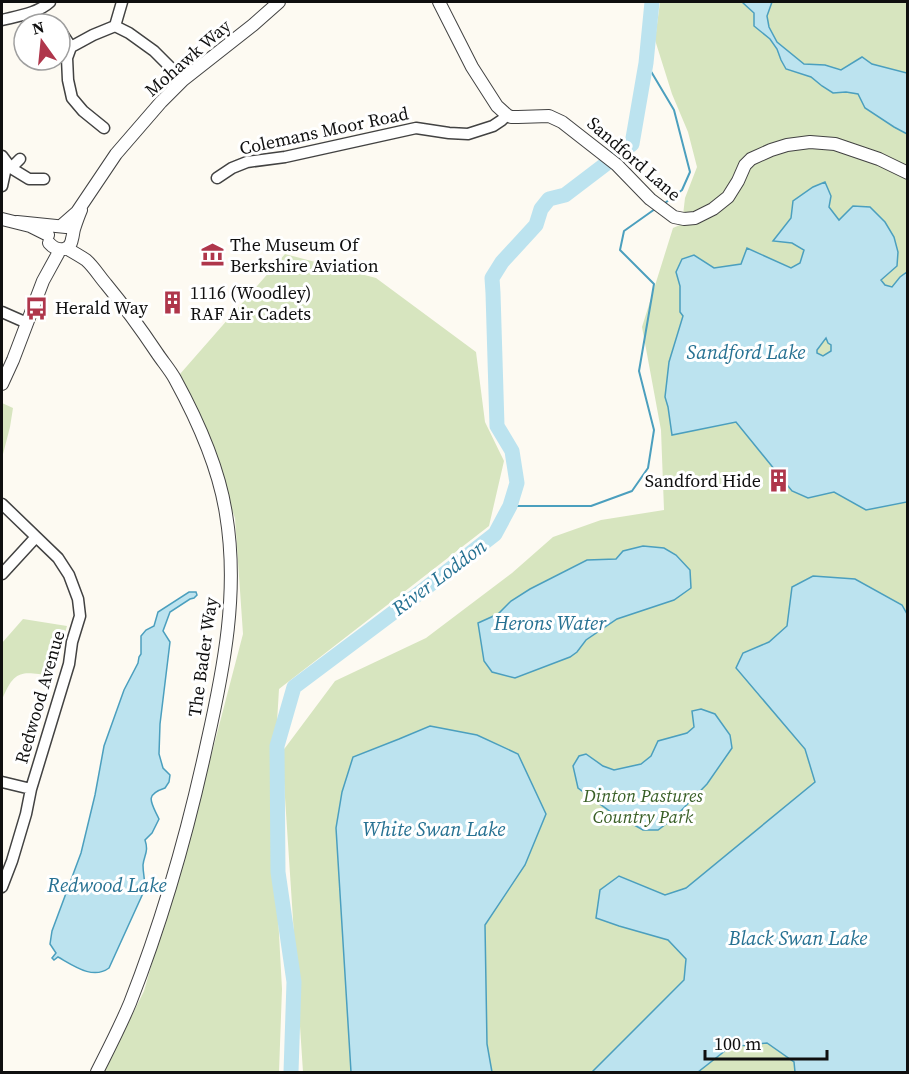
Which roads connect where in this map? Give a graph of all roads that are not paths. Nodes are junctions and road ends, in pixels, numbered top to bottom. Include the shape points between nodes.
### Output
1 (50, 2) edge
2 (122, 2) edge
3 (279, 2) edge
4 (439, 2) edge
5 (2, 20) edge
6 (115, 26) junction
7 (72, 46) edge
8 (68, 72) edge
9 (183, 80) junction
10 (507, 115) junction
11 (104, 128) dead end
12 (20, 159) dead end
13 (6, 162) edge
14 (908, 173) edge
15 (44, 178) dead end
16 (217, 178) dead end
17 (2, 186) edge
18 (2, 219) edge
19 (61, 238) junction
20 (2, 312) edge
21 (27, 323) junction
22 (2, 384) edge
23 (2, 504) edge
24 (36, 537) junction
25 (2, 574) edge
26 (2, 782) edge
27 (31, 789) junction
28 (2, 887) edge
29 (97, 1072) edge

1 - 5 street
2 - 6 street
3 - 9 street, Mohawk Way
4 - 10 street via 472,67
6 - 7 street
6 - 9 street via 154,51
8 - 11 street via 72,98 86,107
9 - 19 street, Mohawk Way via 116,154
10 - 14 street, Sandford Lane via 549,116 562,122 674,217 691,219 707,213 728,197 750,159 787,145 835,144
10 - 16 street, Colemans Moor Road via 493,126 468,135 416,128 248,162
12 - 13 street
13 - 15 street via 29,179
13 - 17 street
18 - 19 street, The Bader Way
19 - 21 street, Mohawk Way
19 - 29 street, The Bader Way via 92,266 175,378 210,453 229,537 228,633 200,776 159,923 129,1005
20 - 21 street
21 - 22 street, Mohawk Way
23 - 24 street, Redwood Avenue
24 - 25 street
24 - 27 street, Redwood Avenue via 69,574 80,616
26 - 27 street
27 - 28 street, Redwood Avenue

